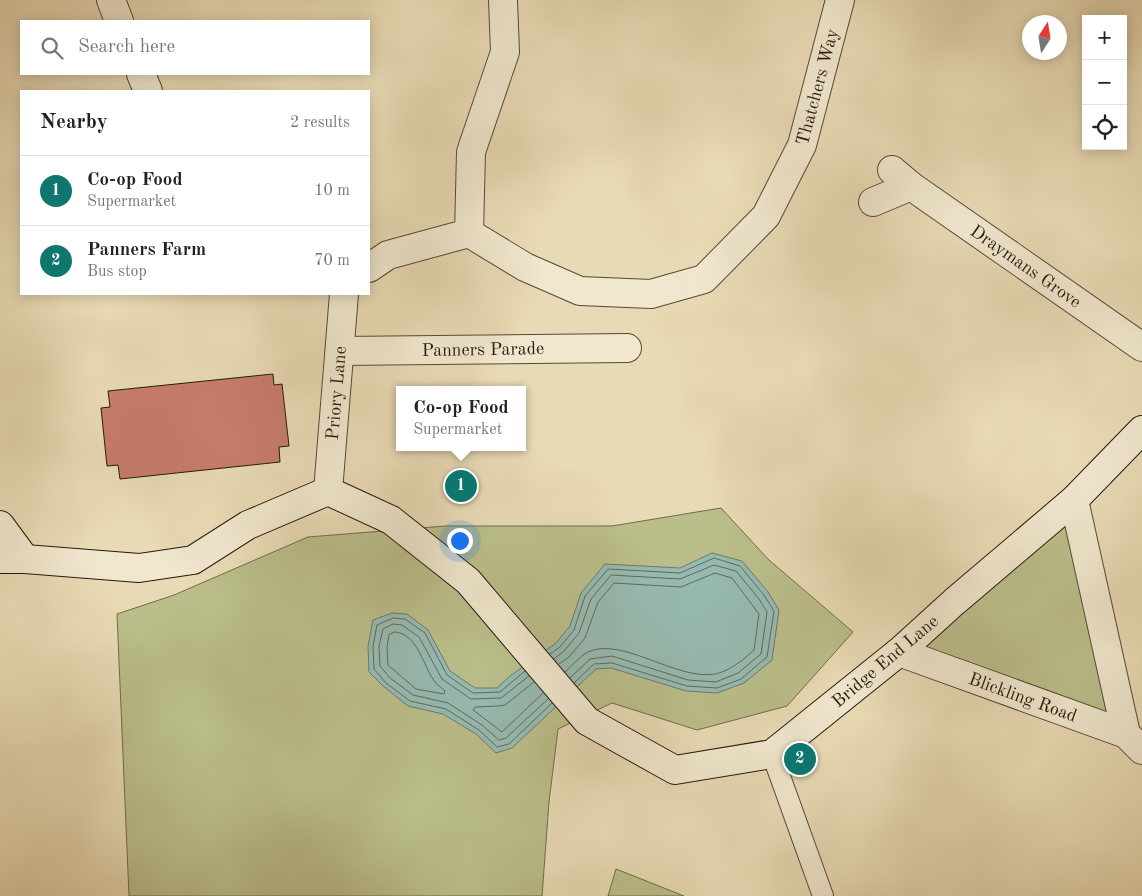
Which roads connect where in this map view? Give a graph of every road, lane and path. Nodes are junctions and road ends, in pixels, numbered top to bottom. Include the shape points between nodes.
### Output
1 (110, 0) edge
2 (503, 0) edge
3 (840, 0) edge
4 (119, 20) edge
5 (141, 75) edge
6 (148, 90) edge
7 (872, 202) dead end
8 (469, 233) junction
9 (370, 267) edge
10 (344, 295) edge
11 (1142, 347) edge
12 (627, 348) dead end
13 (340, 351) junction
14 (1142, 430) edge
15 (328, 491) junction
16 (1074, 500) junction
17 (0, 526) edge
18 (13, 559) edge
19 (899, 652) junction
20 (1134, 742) edge
21 (772, 754) junction
22 (823, 896) edge

1 - 4 street
2 - 8 street via 505,52 471,152
3 - 8 street, Thatchers Way via 802,145 766,216 704,279 651,294 580,291 525,267
5 - 6 street
7 - 11 street, Draymans Grove via 902,178
8 - 9 street via 388,255
10 - 13 street, Priory Lane
12 - 13 street, Panners Parade
13 - 15 street, Priory Lane
14 - 16 street, Bridge End Lane
15 - 18 street via 248,525 193,560 140,568
15 - 21 street, Bridge End Lane via 391,520 468,581 587,721 675,770
16 - 19 street, Bridge End Lane
16 - 20 street
17 - 18 street
19 - 20 street, Blickling Road
19 - 21 street, Bridge End Lane
21 - 22 lane

